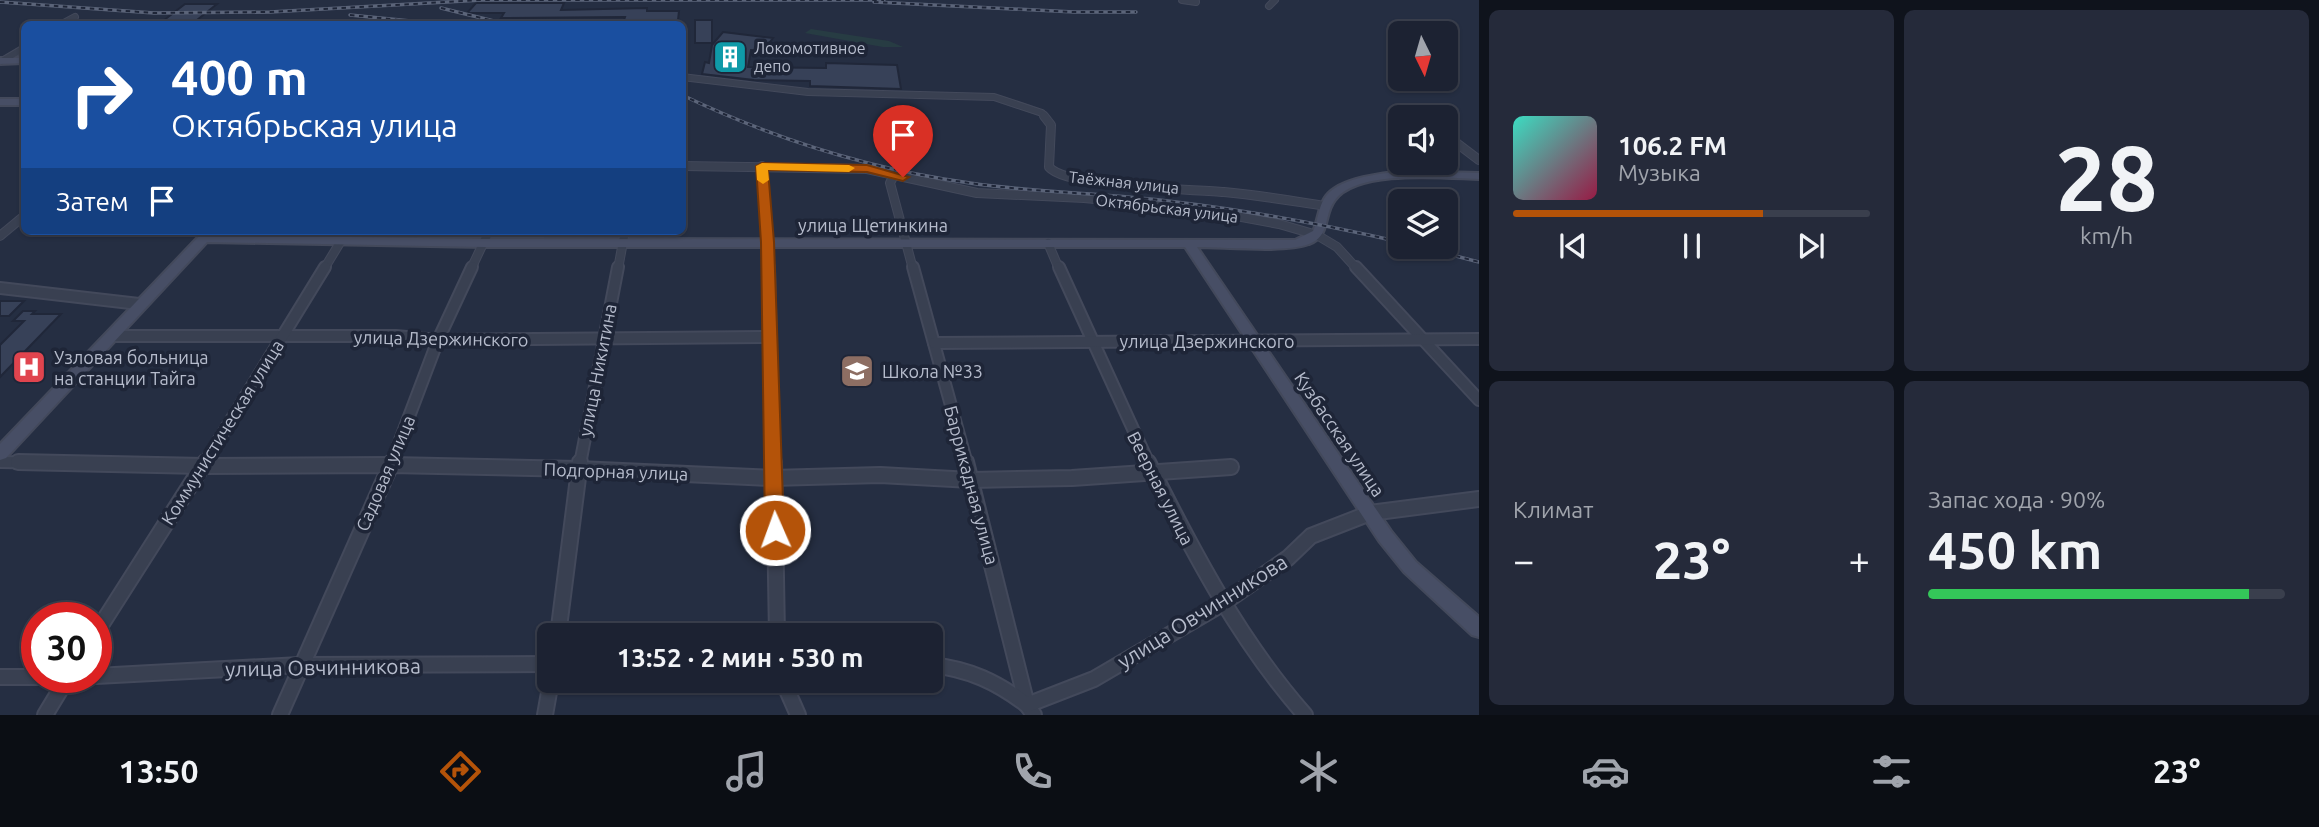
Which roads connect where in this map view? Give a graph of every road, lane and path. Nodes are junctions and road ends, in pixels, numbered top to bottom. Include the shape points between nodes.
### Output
1 (1182, 0) edge
2 (1275, 0) edge
3 (1196, 2) edge
4 (1269, 6) dead end
5 (75, 17) dead end
6 (68, 21) edge
7 (21, 49) edge
8 (1, 61) edge
9 (21, 61) edge
10 (686, 77) edge
11 (0, 102) edge
12 (21, 102) edge
13 (1458, 144) edge
14 (1479, 160) edge
15 (686, 166) edge
16 (762, 166) junction
17 (894, 175) junction
18 (1479, 176) edge
19 (1326, 206) junction
20 (21, 218) edge
21 (1320, 230) junction
22 (206, 235) edge
23 (275, 235) edge
24 (0, 236) edge
25 (343, 236) edge
26 (486, 237) edge
27 (624, 237) edge
28 (768, 242) junction
29 (907, 242) junction
30 (1048, 243) junction
31 (1189, 244) junction
32 (0, 288) edge
33 (139, 304) junction
34 (113, 336) junction
35 (769, 337) junction
36 (280, 338) junction
37 (602, 339) junction
38 (1425, 339) junction
39 (1479, 339) edge
40 (438, 340) junction
41 (1255, 340) junction
42 (1091, 341) junction
43 (934, 343) junction
44 (1479, 400) edge
45 (0, 454) edge
46 (0, 462) edge
47 (391, 465) junction
48 (203, 466) junction
49 (1231, 467) dead end
50 (579, 469) junction
51 (1151, 472) junction
52 (772, 478) junction
53 (971, 480) junction
54 (1479, 499) edge
55 (1370, 513) junction
56 (1222, 604) junction
57 (112, 608) edge
58 (560, 623) edge
59 (777, 623) edge
60 (1479, 629) edge
61 (537, 664) edge
62 (300, 665) junction
63 (943, 666) edge
64 (112, 675) edge
65 (0, 677) edge
66 (21, 677) edge
67 (58, 693) edge
68 (549, 693) edge
69 (788, 693) edge
70 (1030, 710) edge
71 (45, 715) edge
72 (280, 715) edge
73 (545, 715) edge
74 (798, 715) edge
75 (1305, 715) edge

1 - 3 street
2 - 4 street
5 - 6 street
7 - 8 street
8 - 9 street
10 - 19 street, Таёжная улица via 808,92 994,97 1042,113 1051,125 1049,167 1065,177
11 - 12 street
13 - 14 street
15 - 16 street, Октябрьская улица
16 - 17 street, Октябрьская улица via 867,169
16 - 28 street
17 - 21 street, Октябрьская улица via 987,194 1193,208
17 - 29 street, Баррикадная улица via 890,183
18 - 19 street via 1365,180 1342,187
19 - 21 street
20 - 24 street
21 - 31 street, улица Щетинкина via 1310,241 1296,244
21 - 38 street, Октябрьская улица
22 - 33 street
23 - 25 street, улица Щетинкина
25 - 26 street, улица Щетинкина
25 - 36 street, Коммунистическая улица
26 - 27 street, улица Щетинкина
26 - 40 street, Садовая улица
27 - 28 street, улица Щетинкина
27 - 37 street, улица Никитина
28 - 29 street, улица Щетинкина
28 - 35 street
29 - 30 street, улица Щетинкина
29 - 43 street, Баррикадная улица
30 - 31 street, улица Щетинкина
30 - 42 street, Веерная улица
31 - 41 street, Кузбасская улица
32 - 33 street
33 - 34 street
34 - 36 street, улица Дзержинского
34 - 45 street
35 - 37 street, улица Дзержинского
35 - 52 street
36 - 40 street, улица Дзержинского
36 - 48 street, Коммунистическая улица
37 - 40 street, улица Дзержинского
37 - 50 street, улица Никитина
38 - 39 street, улица Дзержинского
38 - 41 street, улица Дзержинского
38 - 44 street, Октябрьская улица
40 - 47 street, Садовая улица
41 - 42 street, улица Дзержинского
41 - 55 street, Кузбасская улица
42 - 43 street, улица Дзержинского
42 - 51 street, Веерная улица
43 - 53 street, Баррикадная улица
46 - 48 street, Подгорная улица
47 - 48 street, Подгорная улица
47 - 50 street, Подгорная улица
47 - 62 street, Садовая улица
48 - 57 street, Коммунистическая улица
49 - 51 street, Подгорная улица
50 - 52 street, Подгорная улица
50 - 58 street, улица Никитина
51 - 53 street, Подгорная улица
51 - 56 street, Веерная улица
52 - 53 street, Подгорная улица via 880,475
52 - 59 street
53 - 70 street, Баррикадная улица
54 - 55 street, улица Овчинникова
55 - 56 street, улица Овчинникова via 1311,536 1288,558
55 - 60 street, Кузбасская улица via 1410,567
56 - 70 street, улица Овчинникова via 1094,679
56 - 75 street, Веерная улица via 1275,682
61 - 62 street, улица Овчинникова
62 - 64 street, улица Овчинникова
62 - 72 street, Садовая улица
63 - 70 street via 997,681
65 - 66 street
67 - 71 street
68 - 73 street
69 - 74 street

